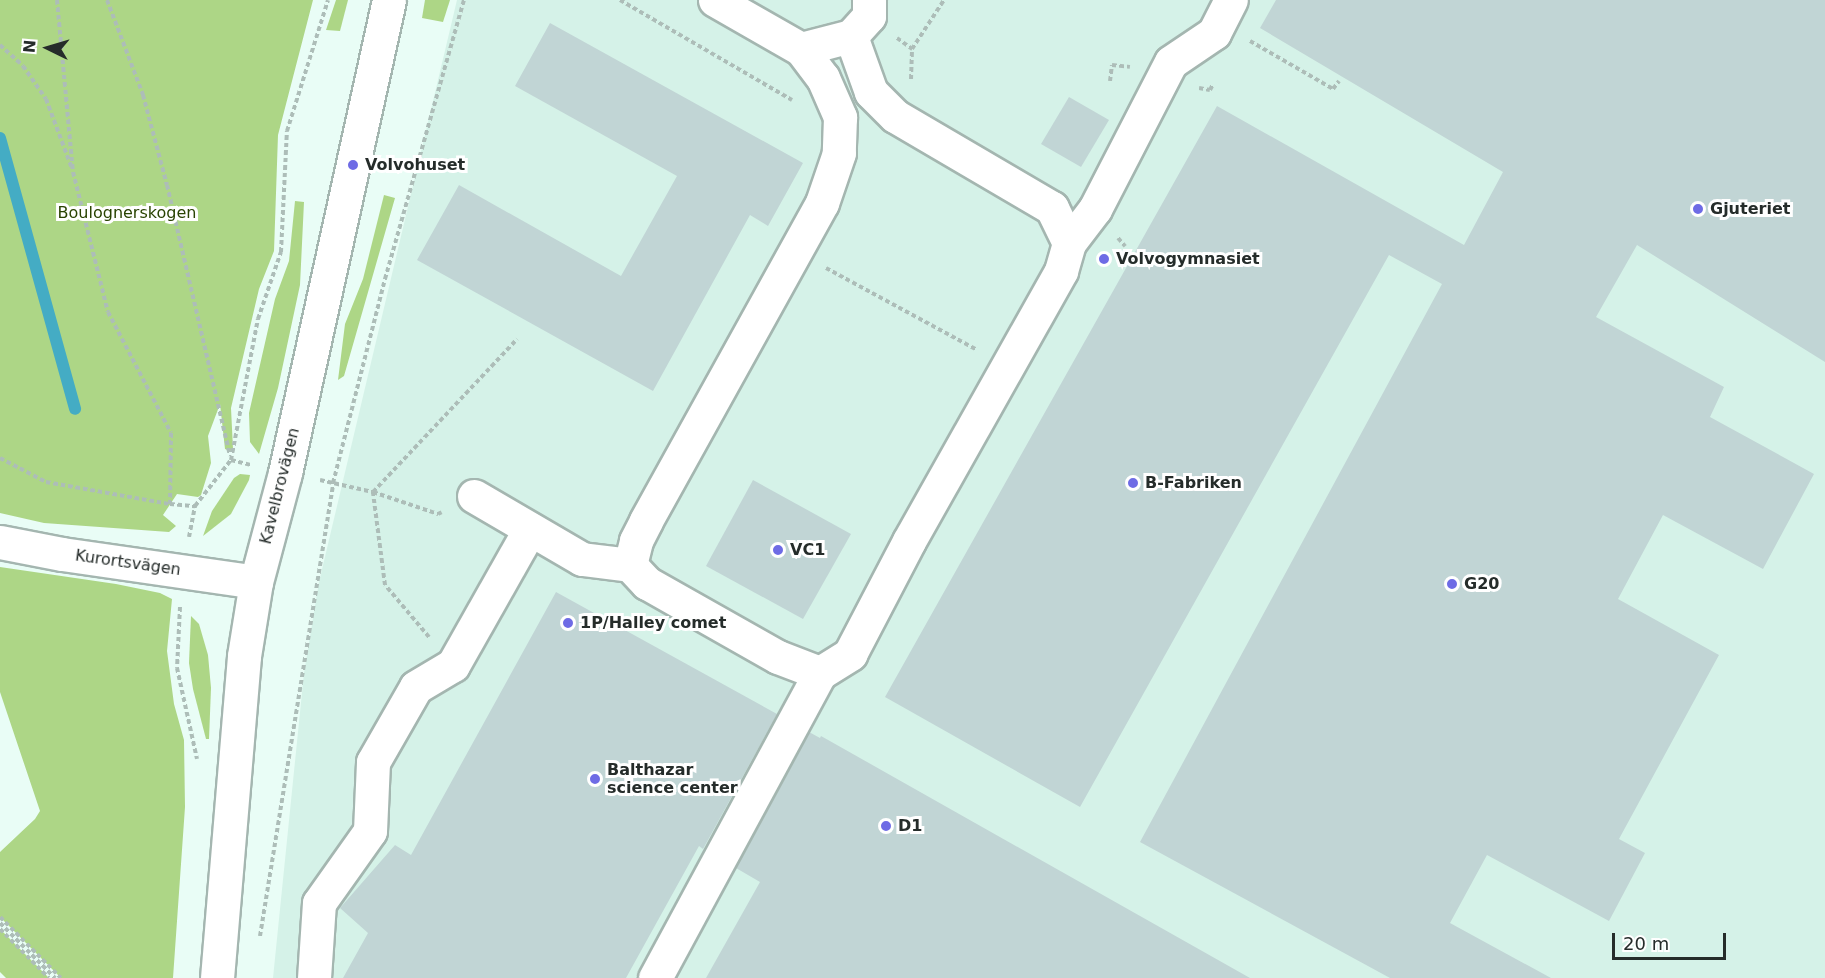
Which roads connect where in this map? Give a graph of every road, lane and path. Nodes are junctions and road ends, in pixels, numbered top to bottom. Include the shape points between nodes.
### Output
1 (57, 0) edge
2 (107, 0) edge
3 (328, 0) edge
4 (389, 0) edge
5 (464, 0) edge
6 (620, 0) edge
7 (715, 0) edge
8 (869, 0) edge
9 (944, 0) edge
10 (1231, 0) edge
11 (893, 35) dead end
12 (1239, 35) dead end
13 (851, 36) junction
14 (0, 45) edge
15 (801, 49) junction
16 (912, 49) junction
17 (737, 59) dead end
18 (734, 64) junction
19 (1339, 81) dead end
20 (910, 87) dead end
21 (800, 105) dead end
22 (73, 172) junction
23 (1069, 243) junction
24 (819, 264) dead end
25 (517, 339) dead end
26 (979, 351) dead end
27 (0, 458) edge
28 (231, 460) junction
29 (252, 465) dead end
30 (316, 480) dead end
31 (333, 483) junction
32 (373, 492) junction
33 (474, 496) joint
34 (170, 504) junction
35 (195, 506) junction
36 (530, 529) junction
37 (189, 536) dead end
38 (0, 542) edge
39 (630, 565) junction
40 (256, 582) junction
41 (180, 606) dead end
42 (453, 664) junction
43 (820, 673) junction
44 (196, 769) dead end
45 (0, 917) edge
46 (0, 923) edge
47 (0, 929) edge
48 (258, 946) dead end
49 (49, 978) edge
50 (55, 978) edge
51 (61, 978) edge
52 (217, 978) edge
53 (314, 978) edge
54 (655, 978) edge

1 - 22 path
2 - 28 path via 142,95 161,162
3 - 28 path via 287,131 281,252 258,318
4 - 40 main road, Kavelbrovägen via 285,473
5 - 31 path via 385,279
6 - 18 path
7 - 15 main road
8 - 13 main road via 868,16
9 - 16 path
10 - 23 main road via 1214,33 1171,62 1095,209
11 - 16 path
12 - 19 path via 1333,89
13 - 15 main road
13 - 23 main road via 871,92 895,116 1052,208
14 - 22 path via 23,66 46,99
15 - 39 main road via 823,78 840,117 836,163 817,212 641,531
16 - 20 path
17 - 18 path
18 - 21 path
22 - 34 path via 108,312 171,433
23 - 43 main road via 1061,271 850,654
24 - 26 path
25 - 32 path
27 - 34 path via 45,482
28 - 29 path
28 - 35 path
30 - 31 path
31 - 32 path
31 - 48 path
32 - 33 path via 438,514
32 - 42 path via 385,585
33 - 36 main road
34 - 35 path
35 - 37 path
36 - 39 main road via 582,559
36 - 42 main road
38 - 40 main road, Kurortsvägen
39 - 43 main road via 647,583 778,657
40 - 52 main road, Kavelbrovägen via 244,656
41 - 44 path via 177,668 197,758
42 - 53 main road via 416,687 373,762 370,831 319,903
43 - 54 main road
45 - 51 path
46 - 50 path
47 - 49 path

